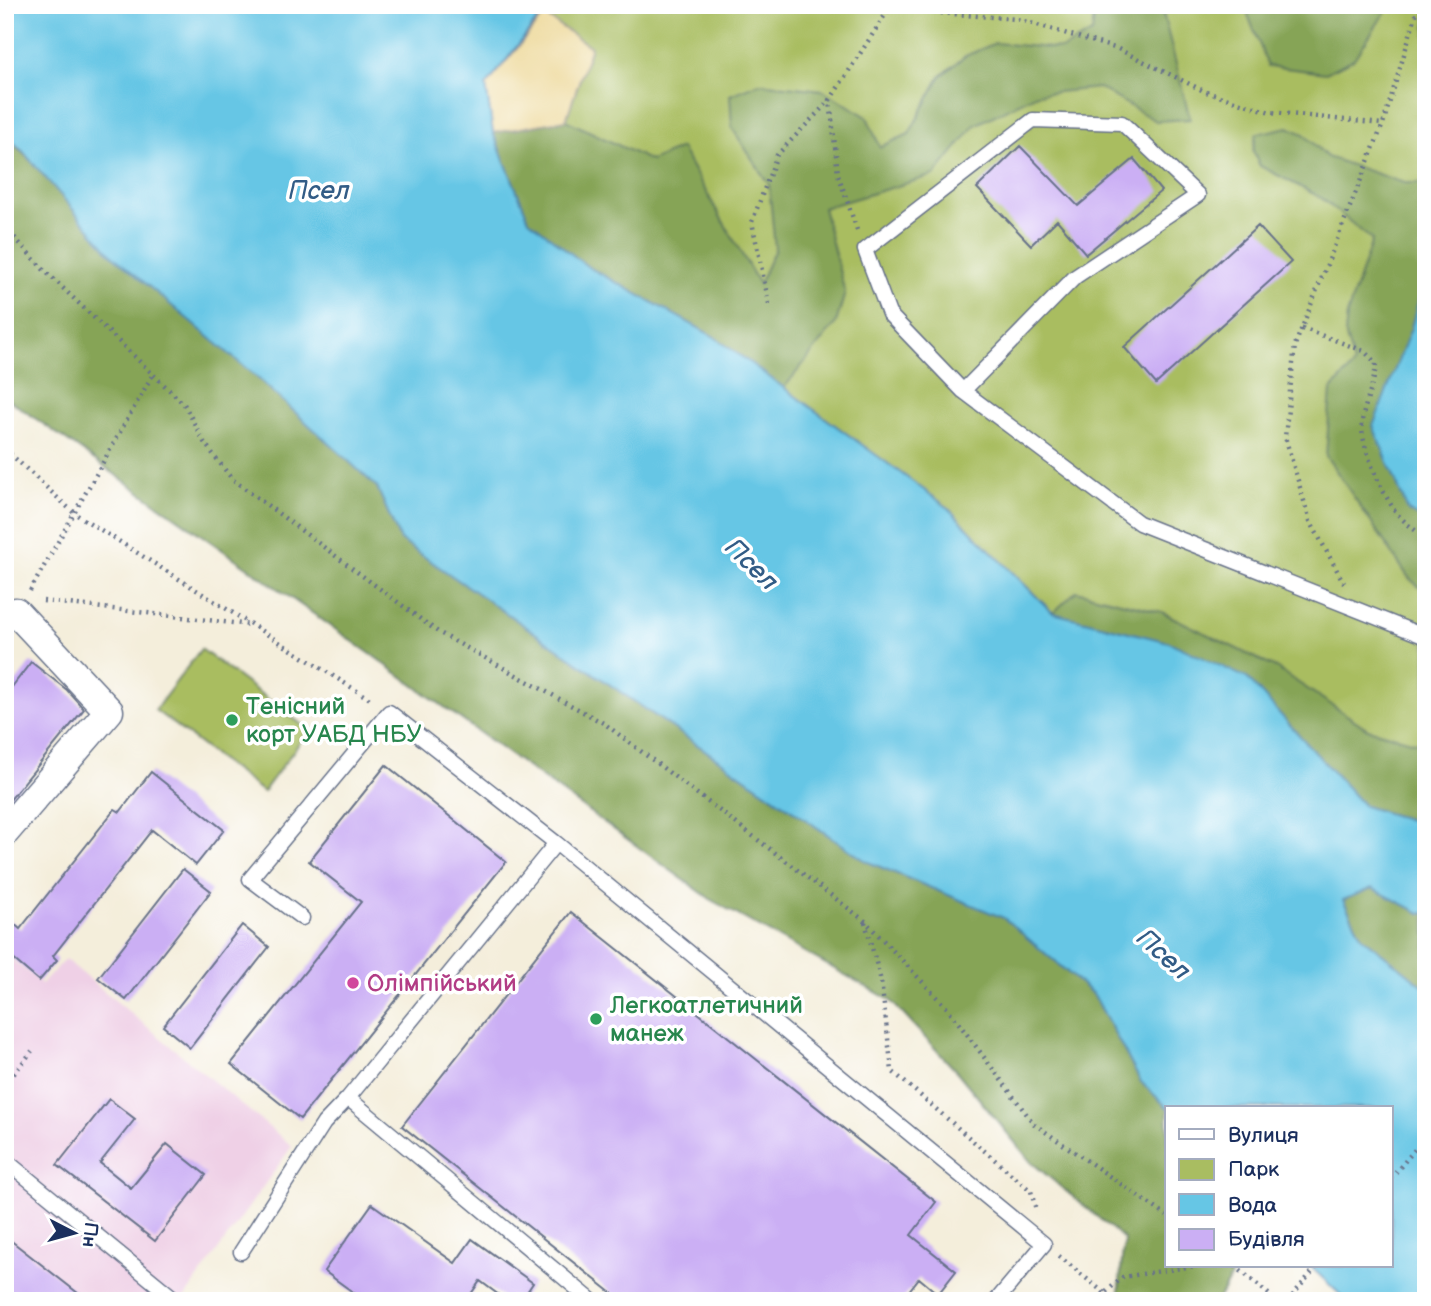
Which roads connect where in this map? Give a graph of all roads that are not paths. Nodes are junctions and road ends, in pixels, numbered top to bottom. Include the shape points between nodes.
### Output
1 (963, 391) junction
2 (14, 613) edge
3 (1426, 637) edge
4 (5, 832) edge
5 (556, 843) junction
6 (302, 918) dead end
7 (348, 1098) junction
8 (5, 1160) edge
9 (241, 1252) dead end
10 (177, 1301) edge
11 (592, 1301) edge
12 (996, 1301) edge

1 - 1 lane via 889,314 865,250 1033,120 1122,122 1198,195 1075,277
1 - 3 lane via 1139,523
2 - 4 street via 109,711
5 - 6 lane via 388,712 250,879
5 - 7 lane
5 - 12 lane via 1044,1244
7 - 9 lane via 324,1123
7 - 11 lane
8 - 10 lane

